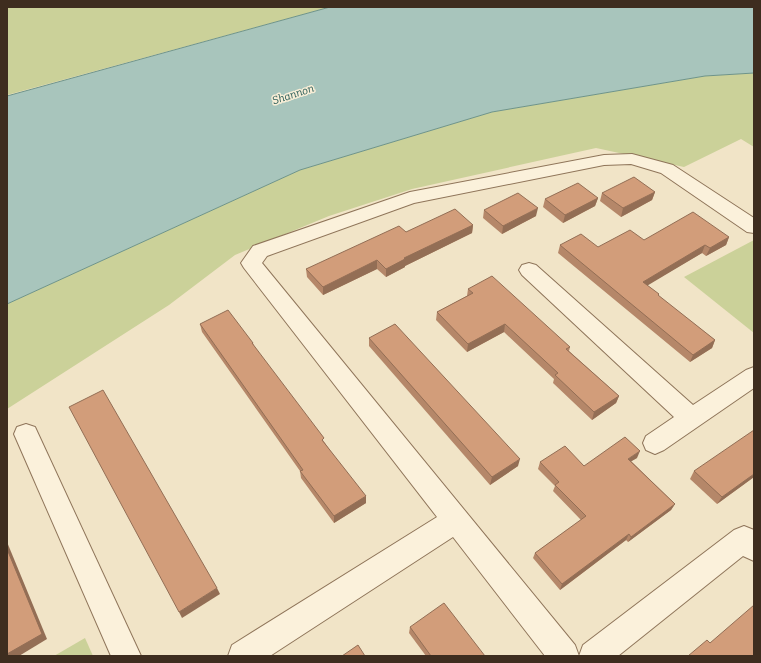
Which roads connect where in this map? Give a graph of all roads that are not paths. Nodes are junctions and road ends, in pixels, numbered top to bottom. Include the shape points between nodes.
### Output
1 (754, 227) edge
2 (529, 270) dead end
3 (754, 376) edge
4 (691, 418) junction
5 (26, 434) dead end
6 (655, 443) dead end
7 (456, 520) junction
8 (754, 548) edge
9 (126, 656) edge
10 (244, 656) edge
11 (564, 656) edge
12 (594, 656) edge

1 - 7 street via 667,169 632,159 604,160 410,198 260,251 251,263
2 - 4 street
3 - 4 street
4 - 6 street
5 - 9 street
7 - 10 street
7 - 11 street
8 - 12 street via 744,539

